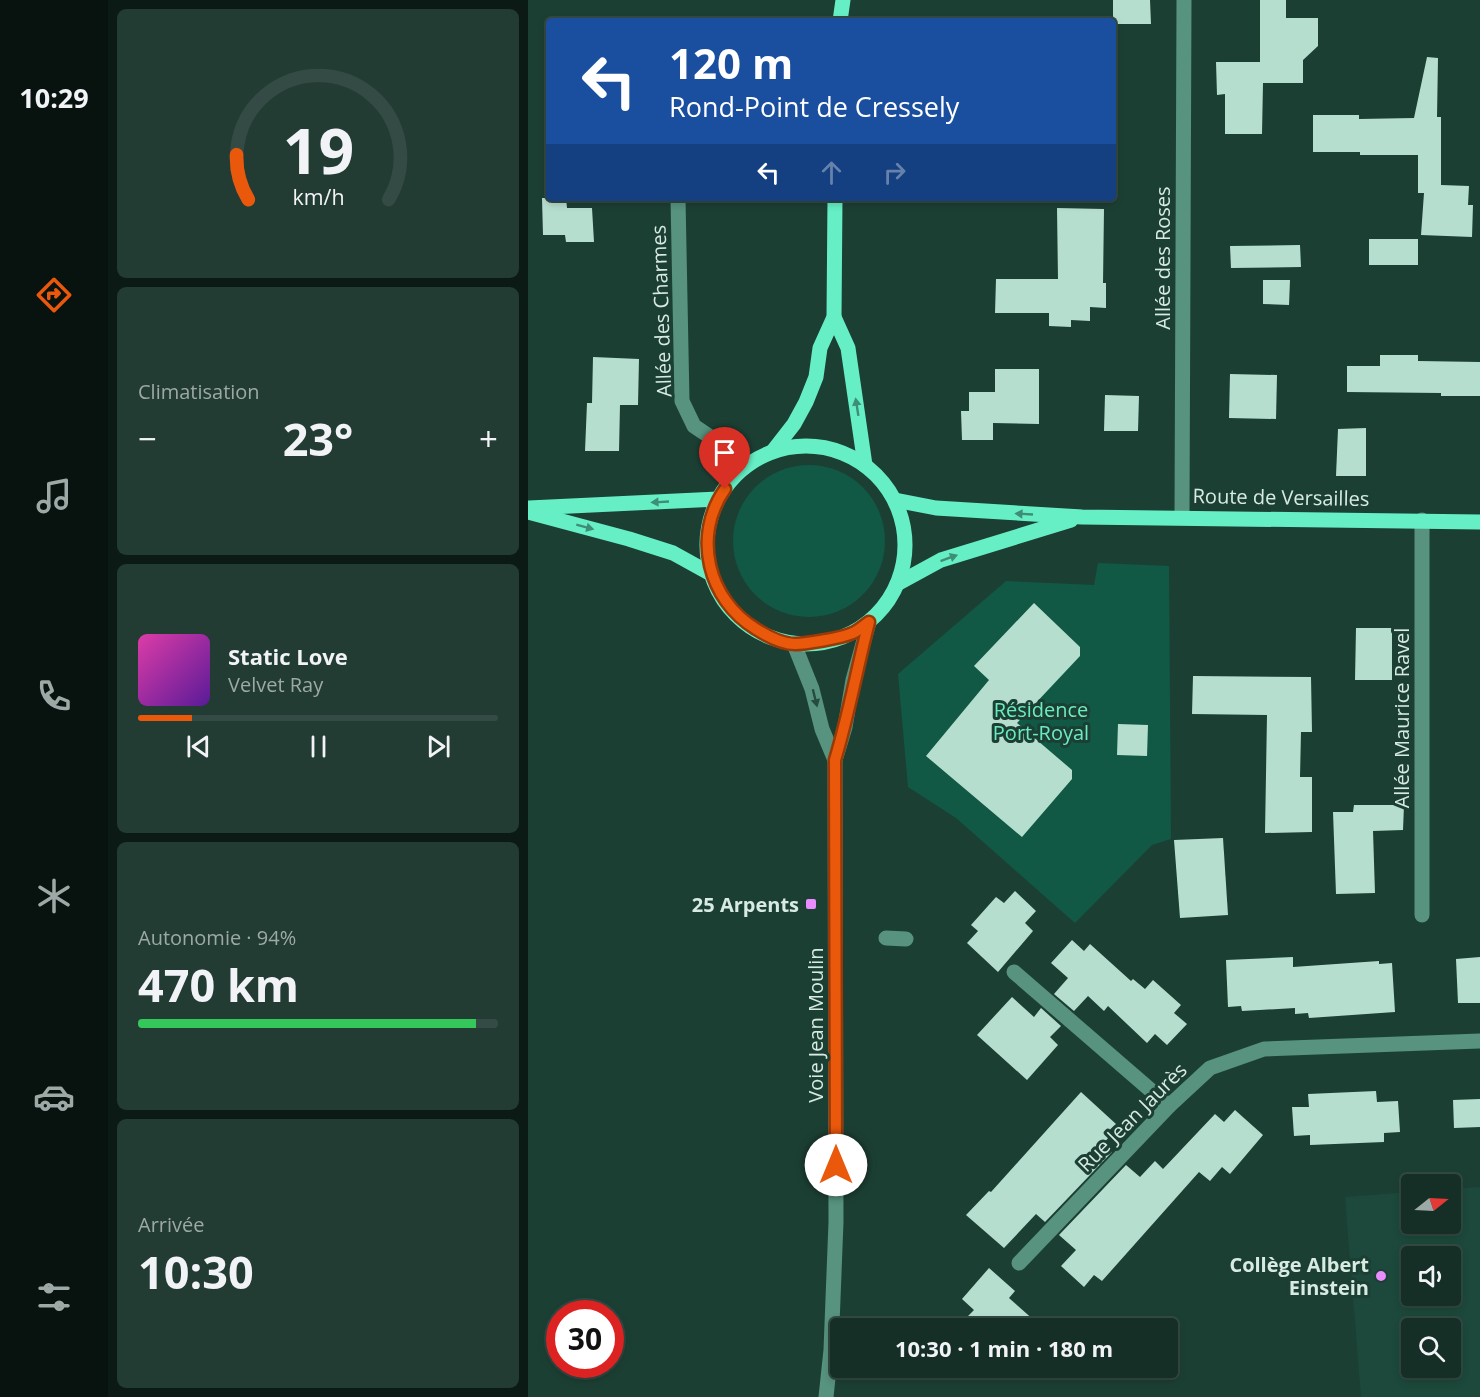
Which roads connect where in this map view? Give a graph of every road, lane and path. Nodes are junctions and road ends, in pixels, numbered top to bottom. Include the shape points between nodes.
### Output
1 (843, 0) edge
2 (1184, 0) edge
3 (840, 18) edge
4 (678, 201) edge
5 (836, 201) edge
6 (834, 317) junction
7 (773, 451) junction
8 (749, 464) junction
9 (865, 465) junction
10 (718, 499) junction
11 (895, 500) junction
12 (528, 510) edge
13 (1082, 517) junction
14 (1182, 517) junction
15 (1422, 520) junction
16 (1480, 522) edge
17 (711, 574) junction
18 (897, 584) junction
19 (869, 622) junction
20 (794, 644) junction
21 (835, 760) junction
22 (1422, 915) dead end
23 (886, 938) dead end
24 (906, 939) dead end
25 (1014, 972) dead end
26 (1480, 1041) edge
27 (1169, 1106) junction
28 (1020, 1263) dead end
29 (826, 1397) edge

1 - 3 main road
2 - 14 street, Allée des Roses
4 - 8 street, Allée des Charmes via 682,401 694,426
5 - 6 main road
6 - 7 main road via 820,348 816,377 806,402
9 -> 6 main road via 848,348
7 - 8 main road
7 - 9 main road via 798,446 836,450
8 - 10 main road via 732,478
9 - 11 main road
10 -> 12 main road
10 - 17 main road via 708,534
13 -> 11 main road, Route de Versailles via 936,508
11 - 18 main road via 904,530 905,558
12 -> 17 main road via 673,553
13 - 14 main road, Route de Versailles
18 -> 13 main road, Route de Versailles via 941,560
14 - 15 main road, Route de Versailles
15 - 16 main road, Route de Versailles
15 - 22 street, Allée Maurice Ravel
17 - 20 main road via 723,599 743,621 770,638
18 - 19 main road via 886,604
19 - 20 main road via 850,634
19 - 21 street, Voie Jean Moulin
20 -> 21 street, Voie Jean Moulin
21 - 29 street, Voie Jean Moulin via 836,1222
23 - 24 street
25 - 27 street
26 - 27 street, Rue Jean Jaurès via 1264,1049 1210,1068
27 - 28 street, Rue Jean Jaurès

